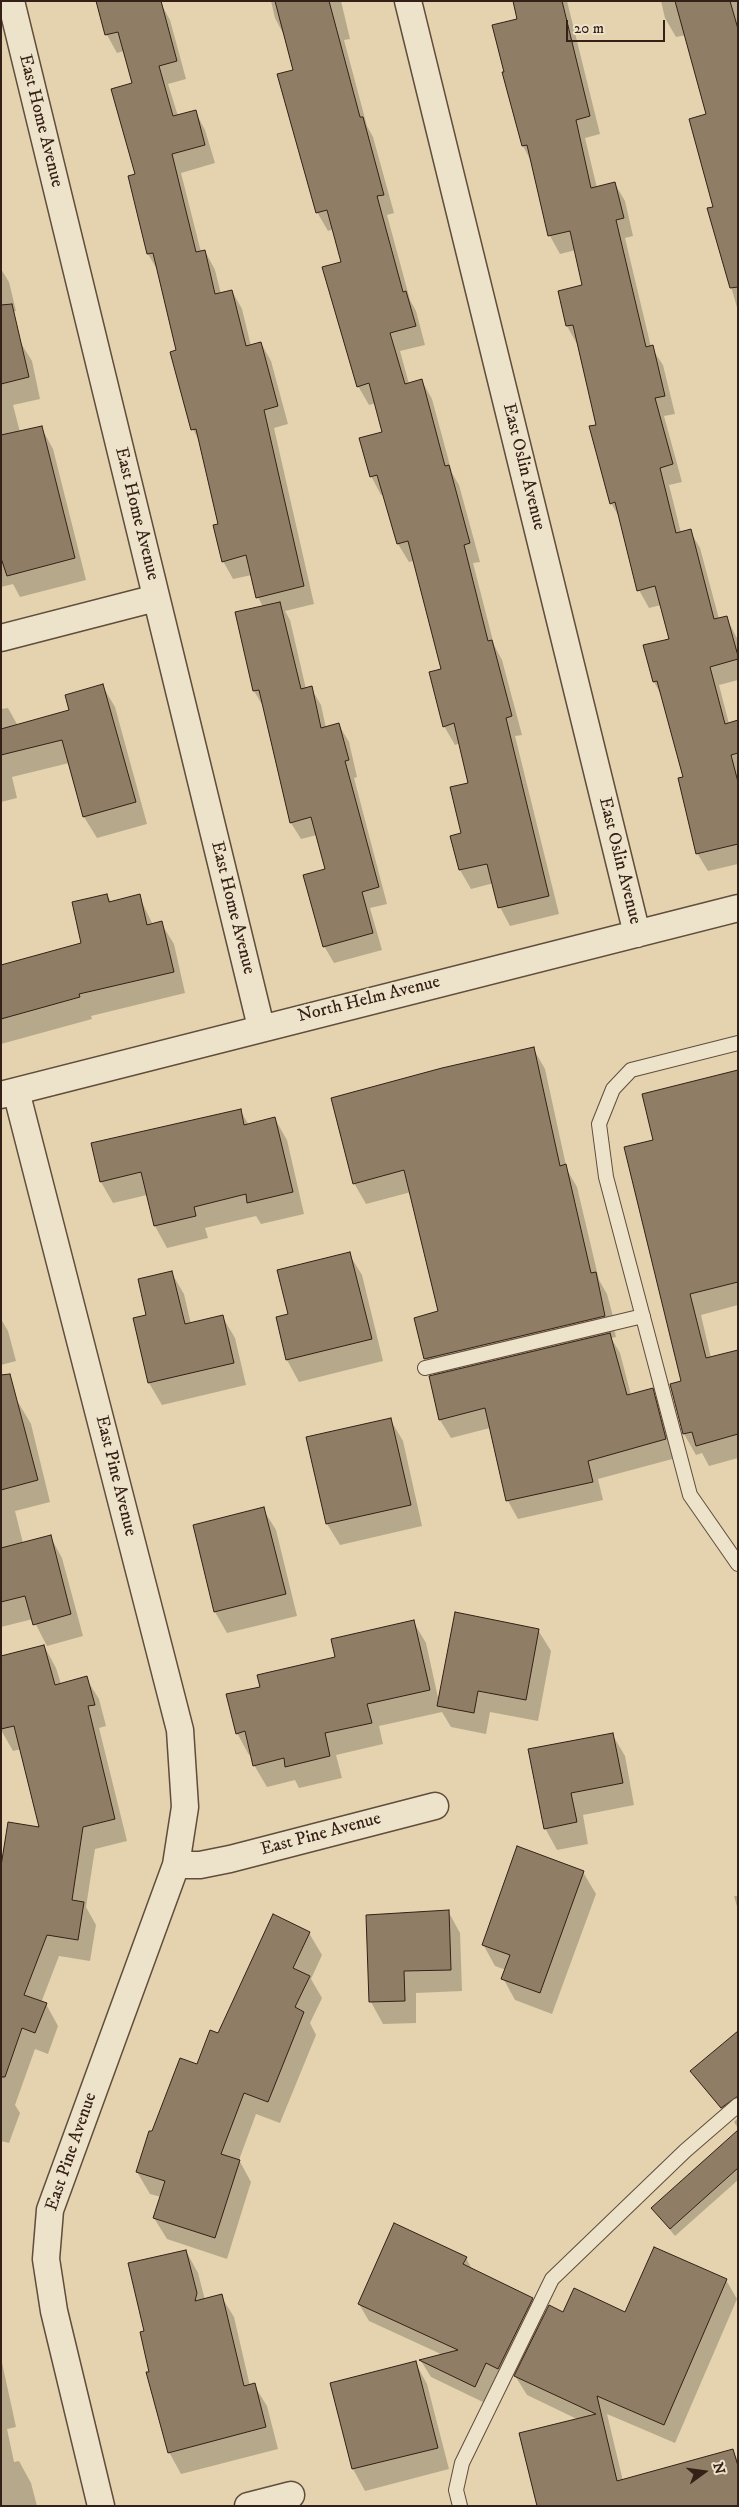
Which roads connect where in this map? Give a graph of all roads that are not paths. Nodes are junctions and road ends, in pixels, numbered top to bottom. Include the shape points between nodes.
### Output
1 (11, 1) edge
2 (408, 1) edge
3 (156, 598) junction
4 (1, 638) edge
5 (738, 908) edge
6 (637, 934) junction
7 (261, 1027) junction
8 (738, 1043) edge
9 (9, 1093) edge
10 (643, 1316) junction
11 (425, 1368) dead end
12 (738, 1564) edge
13 (435, 1806) dead end
14 (176, 1865) junction
15 (738, 2105) edge
16 (291, 2495) dead end
17 (101, 2506) edge
18 (248, 2506) edge
19 (460, 2506) edge

1 - 3 street, East Home Avenue
2 - 6 street, East Oslin Avenue
3 - 4 street
3 - 7 street, East Home Avenue
5 - 6 street, North Helm Avenue
6 - 7 street, North Helm Avenue
7 - 9 street, North Helm Avenue
8 - 10 lane via 630,1070 613,1088 599,1124 606,1177
9 - 14 street, East Pine Avenue via 180,1730 185,1807
10 - 11 lane
10 - 12 lane via 690,1495
13 - 14 street, East Pine Avenue via 230,1859 200,1865
14 - 17 street, East Pine Avenue via 50,2210 46,2259 54,2311
15 - 19 lane via 685,2151 552,2279 462,2463 456,2490
16 - 18 street

